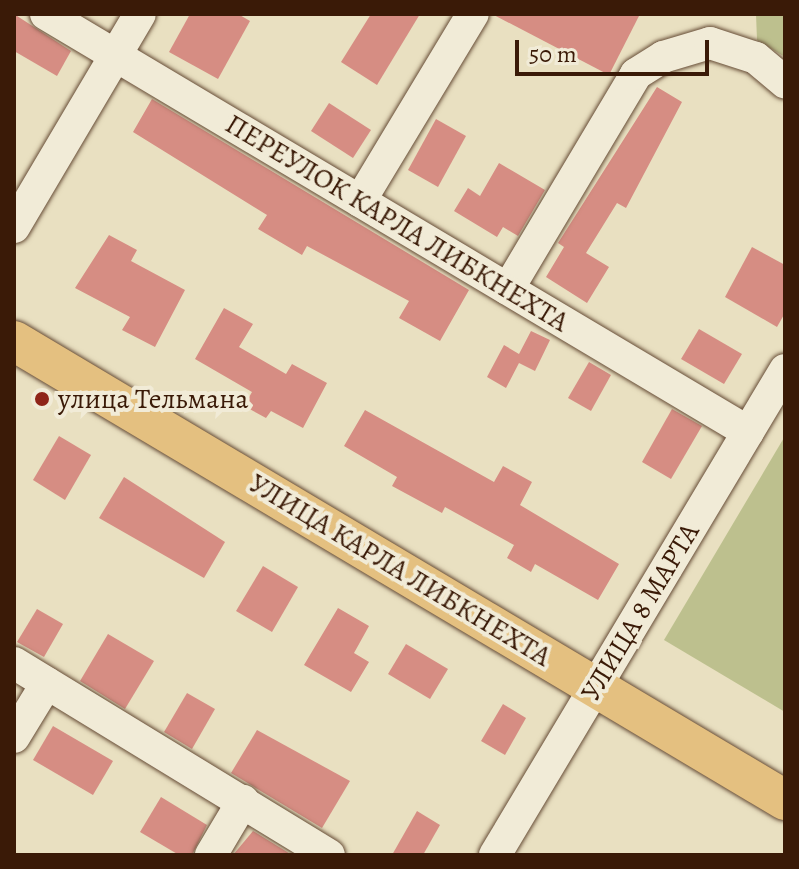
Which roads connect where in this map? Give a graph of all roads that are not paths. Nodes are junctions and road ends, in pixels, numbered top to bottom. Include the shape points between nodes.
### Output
1 (46, 14) edge
2 (140, 14) edge
3 (473, 14) edge
4 (116, 55) junction
5 (785, 82) edge
6 (360, 201) junction
7 (14, 227) edge
8 (508, 289) junction
9 (14, 341) edge
10 (785, 370) edge
11 (748, 432) junction
12 (14, 663) edge
13 (47, 683) junction
14 (596, 687) junction
15 (14, 737) edge
16 (785, 800) edge
17 (243, 801) junction
18 (211, 855) edge
19 (329, 855) edge
20 (495, 855) edge

1 - 4 street, ПЕРЕУЛОК КАРЛА ЛИБКНЕХТА
2 - 4 street
3 - 6 street
4 - 6 street, ПЕРЕУЛОК КАРЛА ЛИБКНЕХТА
4 - 7 street
5 - 8 street via 756,58 710,43 663,57 636,74
6 - 8 street, ПЕРЕУЛОК КАРЛА ЛИБКНЕХТА
8 - 11 street, ПЕРЕУЛОК КАРЛА ЛИБКНЕХТА
9 - 14 main road, УЛИЦА КАРЛА ЛИБКНЕХТА
10 - 11 street, УЛИЦА 8 МАРТА
11 - 14 street, УЛИЦА 8 МАРТА
12 - 13 street
13 - 15 street
13 - 17 street
14 - 16 main road, УЛИЦА КАРЛА ЛИБКНЕХТА
14 - 20 street, УЛИЦА 8 МАРТА
17 - 18 street
17 - 19 street

